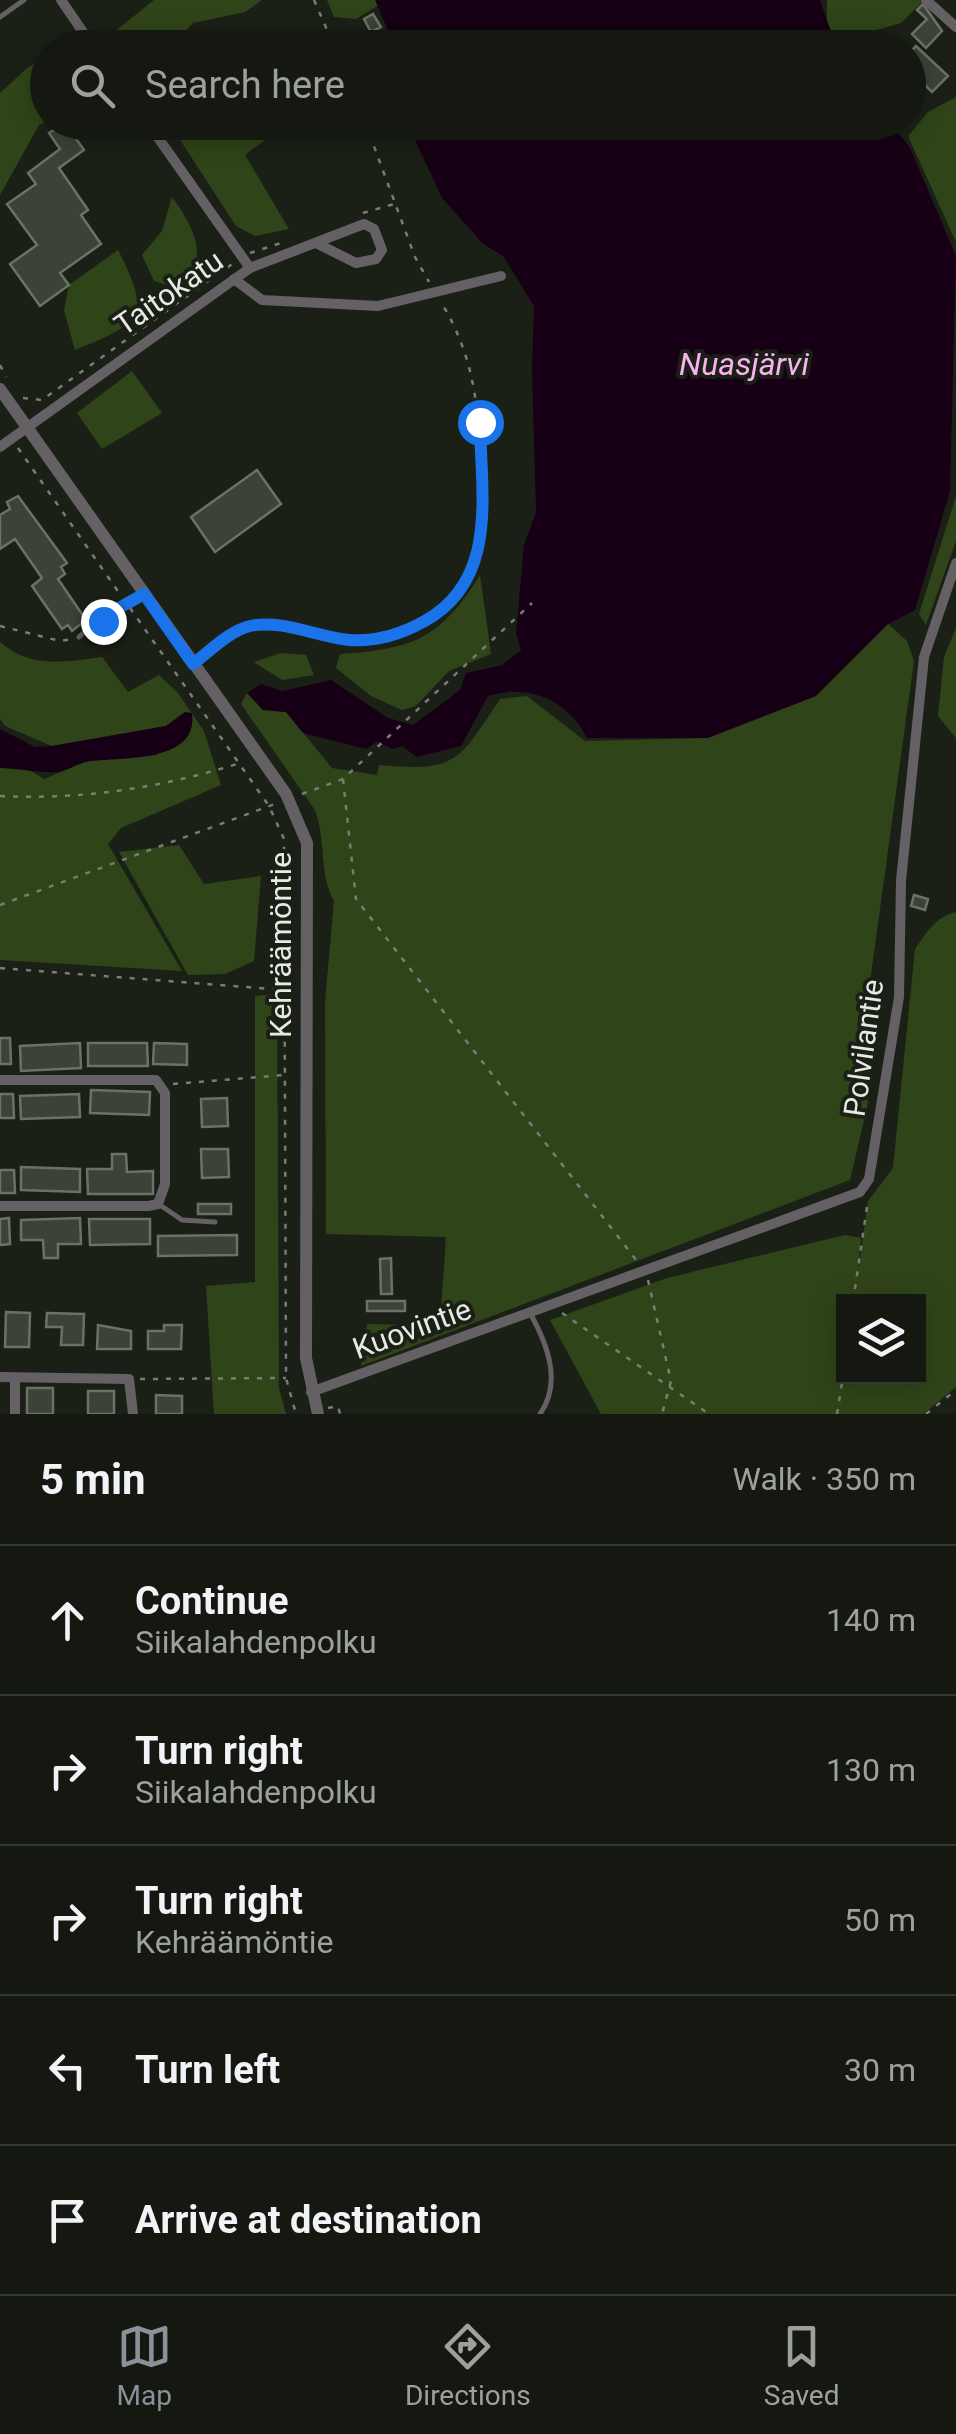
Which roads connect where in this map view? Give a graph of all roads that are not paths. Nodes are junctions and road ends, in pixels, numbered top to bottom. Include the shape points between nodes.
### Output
1 (24, 0) edge
2 (60, 0) edge
3 (926, 0) edge
4 (0, 17) edge
5 (956, 27) edge
6 (81, 30) edge
7 (160, 140) edge
8 (318, 244) junction
9 (250, 268) junction
10 (501, 276) dead end
11 (234, 278) junction
12 (0, 389) edge
13 (27, 426) junction
14 (0, 446) edge
15 (956, 563) edge
16 (144, 594) junction
17 (79, 637) road end
18 (0, 1080) edge
19 (158, 1204) junction
20 (0, 1206) edge
21 (216, 1222) dead end
22 (530, 1313) junction
23 (0, 1378) edge
24 (15, 1378) junction
25 (311, 1392) junction
26 (15, 1414) edge
27 (133, 1414) edge
28 (318, 1414) edge
29 (540, 1414) edge

1 - 4 lane
2 - 6 street
3 - 5 street
7 - 9 street
8 - 8 street, Taitokatu via 353,226 374,229 382,250 376,259 356,263
8 - 9 street, Taitokatu
9 - 11 street, Taitokatu
10 - 11 street via 378,306 262,300
11 - 13 street, Taitokatu
12 - 13 street, Kehräämöntie
13 - 14 street, Taitokatu
13 - 16 street, Kehräämöntie
15 - 22 street, Polvilantie via 924,658 901,881 899,998 869,1179 860,1192
16 - 17 lane
16 - 25 street, Kehräämöntie via 286,794 307,843
18 - 19 street via 162,1085 165,1184
19 - 20 street
19 - 21 lane via 182,1220
22 - 25 street, Kuovintie
22 - 29 lane via 543,1336 551,1380 552,1397
23 - 24 street
24 - 26 street
24 - 27 street via 128,1379
25 - 28 street, Kehräämöntie

